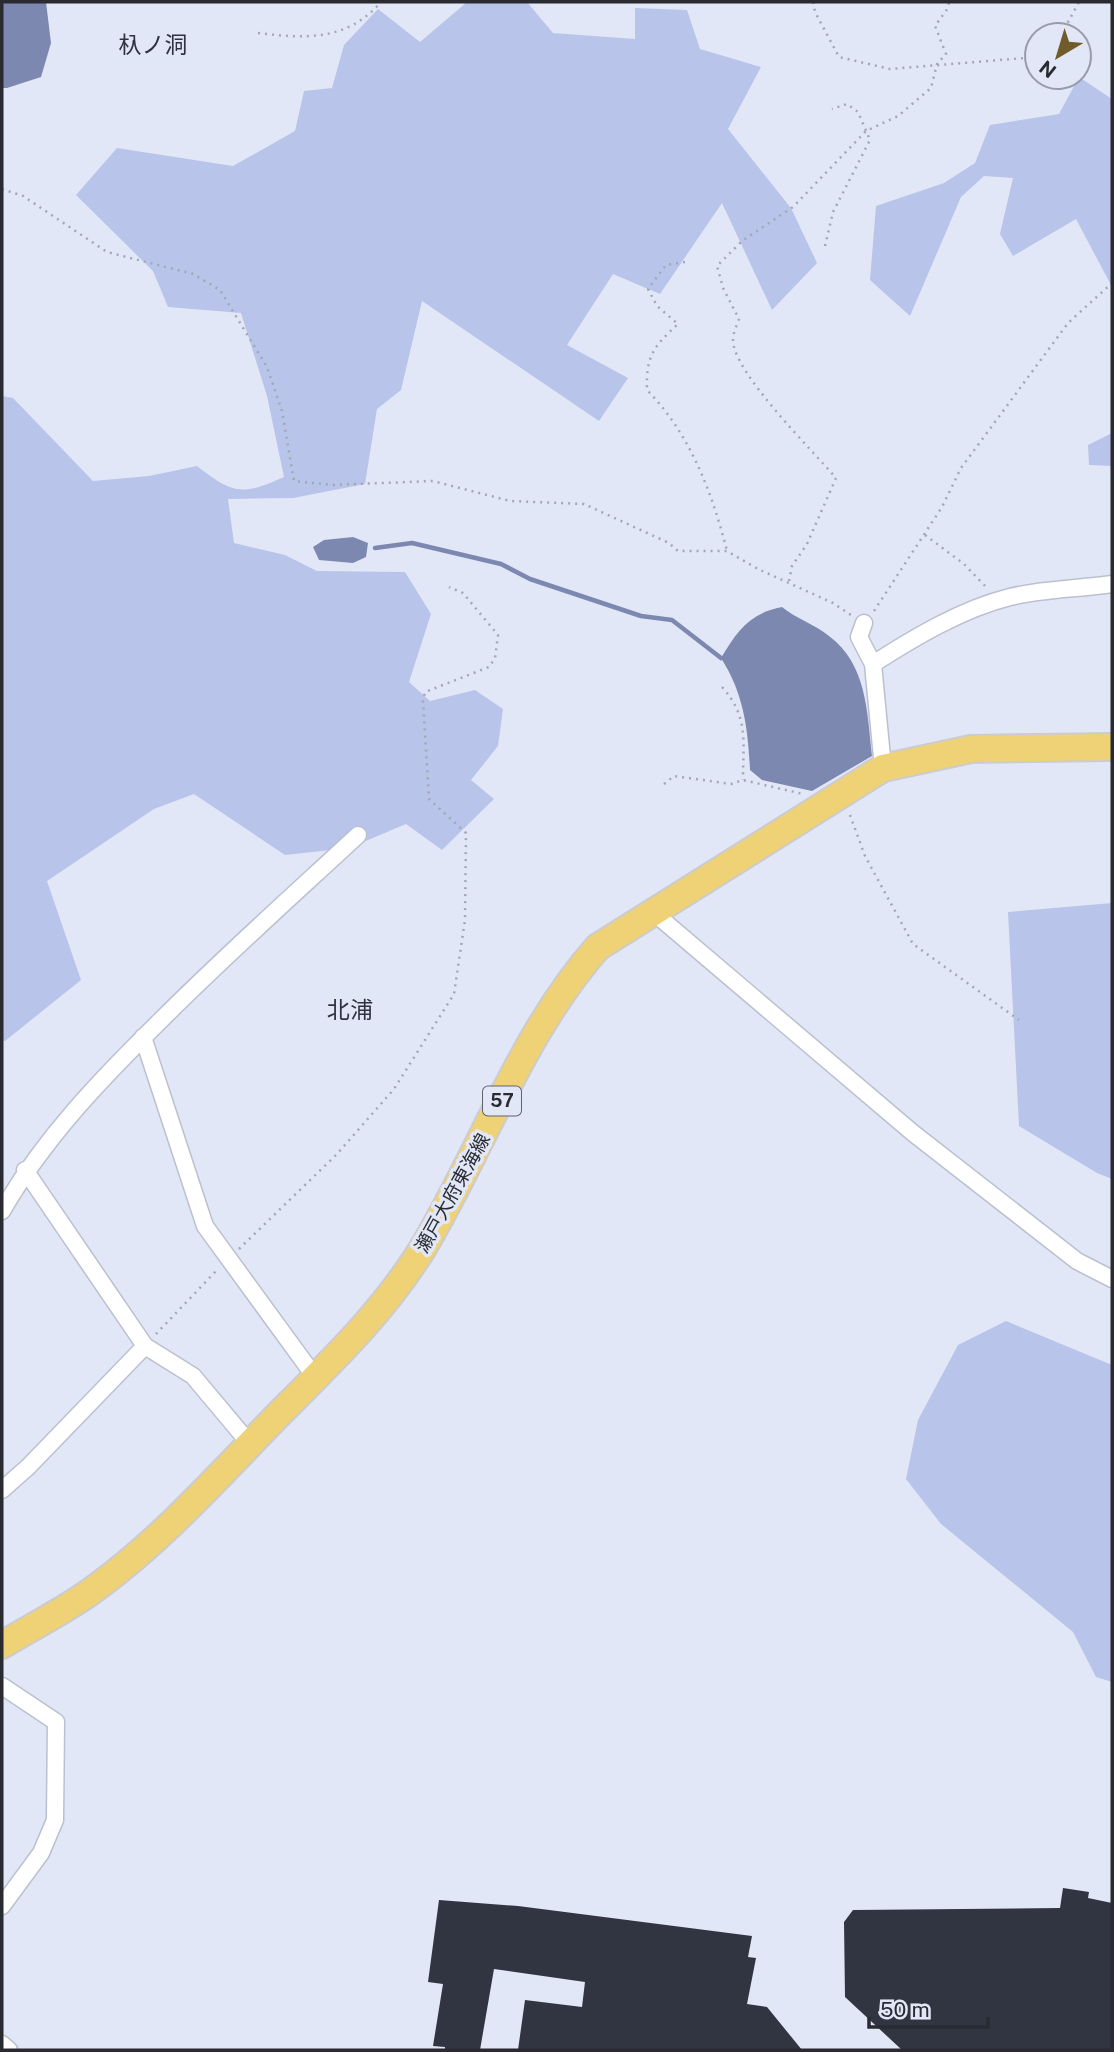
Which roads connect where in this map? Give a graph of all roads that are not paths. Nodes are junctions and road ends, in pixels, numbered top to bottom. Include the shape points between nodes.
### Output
1 (1112, 584) edge
2 (863, 623) road end
3 (873, 664) junction
4 (1112, 747) edge
5 (883, 768) junction
6 (358, 835) dead end
7 (653, 912) junction
8 (143, 1037) junction
9 (25, 1170) junction
10 (2, 1211) edge
11 (1112, 1279) edge
12 (145, 1346) junction
13 (315, 1377) junction
14 (250, 1444) junction
15 (2, 1490) edge
16 (2, 1645) edge
17 (2, 1686) edge
18 (2, 1906) edge
19 (2, 2044) edge
20 (9, 2050) edge

1 - 3 street via 1032,592 996,601 909,641
2 - 3 street via 859,637
3 - 5 street
4 - 5 main road, 瀬戸大府東海線 / 57 via 971,749
5 - 7 main road, 瀬戸大府東海線 / 57
6 - 8 street
7 - 11 street via 913,1133 1077,1261
7 - 13 main road, 瀬戸大府東海線 / 57 via 598,947 576,972 389,1301
8 - 9 street via 75,1107
8 - 13 street via 205,1226
9 - 10 street
9 - 12 street
12 - 14 street via 193,1376
12 - 15 street
13 - 14 main road, 瀬戸大府東海線 / 57
14 - 16 main road, 瀬戸大府東海線 / 57 via 159,1535 97,1587
17 - 18 street via 56,1721 56,1734 55,1820 41,1853
19 - 20 street

